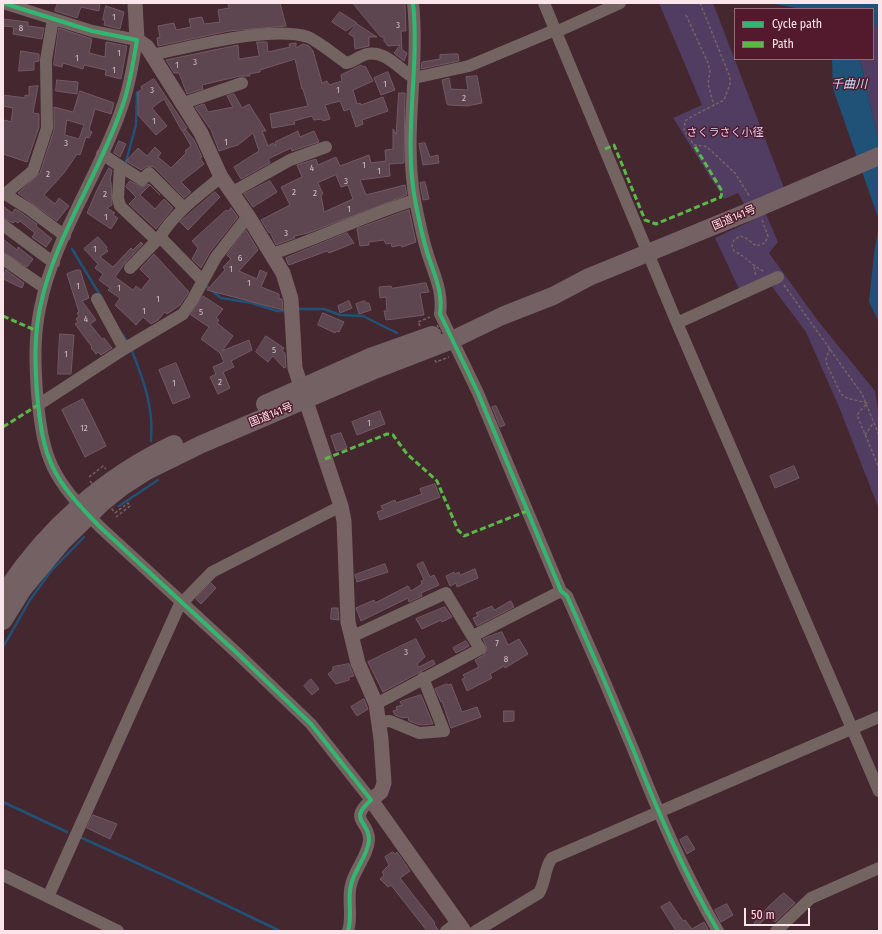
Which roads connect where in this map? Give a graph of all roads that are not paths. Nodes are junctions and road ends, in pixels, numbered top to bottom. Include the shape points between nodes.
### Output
1 (135, 3) edge
2 (413, 3) edge
3 (544, 3) edge
4 (620, 3) edge
5 (3, 4) edge
6 (53, 19) junction
7 (555, 31) junction
8 (137, 40) junction
9 (151, 55) junction
10 (414, 78) junction
11 (242, 83) dead end
12 (181, 104) junction
13 (326, 147) dead end
14 (102, 154) junction
15 (879, 156) edge
16 (122, 167) junction
17 (221, 177) junction
18 (4, 193) edge
19 (231, 193) junction
20 (415, 200) junction
21 (183, 207) junction
22 (248, 216) junction
23 (3, 225) edge
24 (65, 236) junction
25 (158, 239) junction
26 (272, 254) junction
27 (649, 254) junction
28 (3, 259) edge
29 (54, 263) junction
30 (130, 268) dead end
31 (778, 277) dead end
32 (203, 281) junction
33 (45, 288) junction
34 (97, 299) dead end
35 (677, 323) junction
36 (447, 336) junction
37 (124, 349) junction
38 (303, 395) junction
39 (38, 404) junction
40 (341, 506) junction
41 (84, 511) junction
42 (562, 591) junction
43 (3, 595) edge
44 (182, 603) junction
45 (3, 621) edge
46 (473, 636) junction
47 (351, 637) junction
48 (423, 678) junction
49 (376, 704) junction
50 (879, 718) edge
51 (379, 722) junction
52 (853, 729) junction
53 (879, 790) edge
54 (371, 800) junction
55 (658, 814) junction
56 (879, 868) edge
57 (3, 875) edge
58 (48, 897) junction
59 (456, 928) edge
60 (118, 931) edge
61 (348, 931) edge
62 (476, 931) edge
63 (718, 931) edge
64 (776, 931) edge

1 - 8 main road
2 - 10 street
3 - 7 street
4 - 7 street
5 - 6 street
6 - 8 street via 92,31
6 - 18 street via 46,60 47,128 29,176
7 - 10 street via 469,66
7 - 27 street
8 - 9 main road via 142,42
8 - 14 street via 123,106
9 - 10 street via 232,38 291,33 317,41 346,63 368,54 380,55
9 - 12 main road
10 - 20 street via 411,172
11 - 12 street
12 - 17 main road via 207,145
13 - 19 street via 283,163
14 - 16 street
14 - 24 street
15 - 27 highway, 国道141号, bridge
16 - 21 street via 142,180 149,173
16 - 25 street via 118,198 120,206
17 - 19 main road
17 - 21 street
18 - 24 street
19 - 22 main road
20 - 26 street via 371,214
20 - 36 street via 430,261 437,276 440,314
21 - 25 street
22 - 26 main road
22 - 32 street via 216,257
23 - 29 street
24 - 29 street
25 - 30 street
25 - 32 street
26 - 38 main road via 283,273 290,299 295,368
27 - 35 street
27 - 36 highway, 国道141号 via 589,277 553,296
28 - 33 street
29 - 33 street
31 - 35 street
32 - 37 street via 183,314
33 - 39 street via 35,349
34 - 37 street
35 - 52 street
36 - 38 highway, 国道141号 via 377,369
36 - 42 street via 478,393
37 - 39 street
38 - 40 main road
38 - 41 highway, 国道141号 via 282,410 147,471
38 - 41 highway, 国道141号 via 204,430 147,456 113,479
39 - 41 street via 41,432 51,467 64,488
40 - 44 street via 212,572
40 - 47 main road
41 - 43 highway, 国道141号 via 24,565
41 - 44 street
41 - 45 highway, 国道141号 via 23,589
42 - 46 street
42 - 55 street via 567,596 602,676
44 - 54 street via 311,724
44 - 58 street
46 - 47 street via 446,592
46 - 48 street via 480,649
47 - 49 main road via 358,663
48 - 49 street
48 - 51 street via 444,731 419,733 390,721
49 - 51 main road
50 - 52 street
51 - 54 main road via 384,783 381,792
52 - 53 street
52 - 55 street
54 - 59 main road
54 - 61 street via 360,815 360,821 369,839 351,885
55 - 62 street via 552,858 547,864 539,893
55 - 63 street
56 - 64 street via 811,898
57 - 58 street
58 - 60 street

